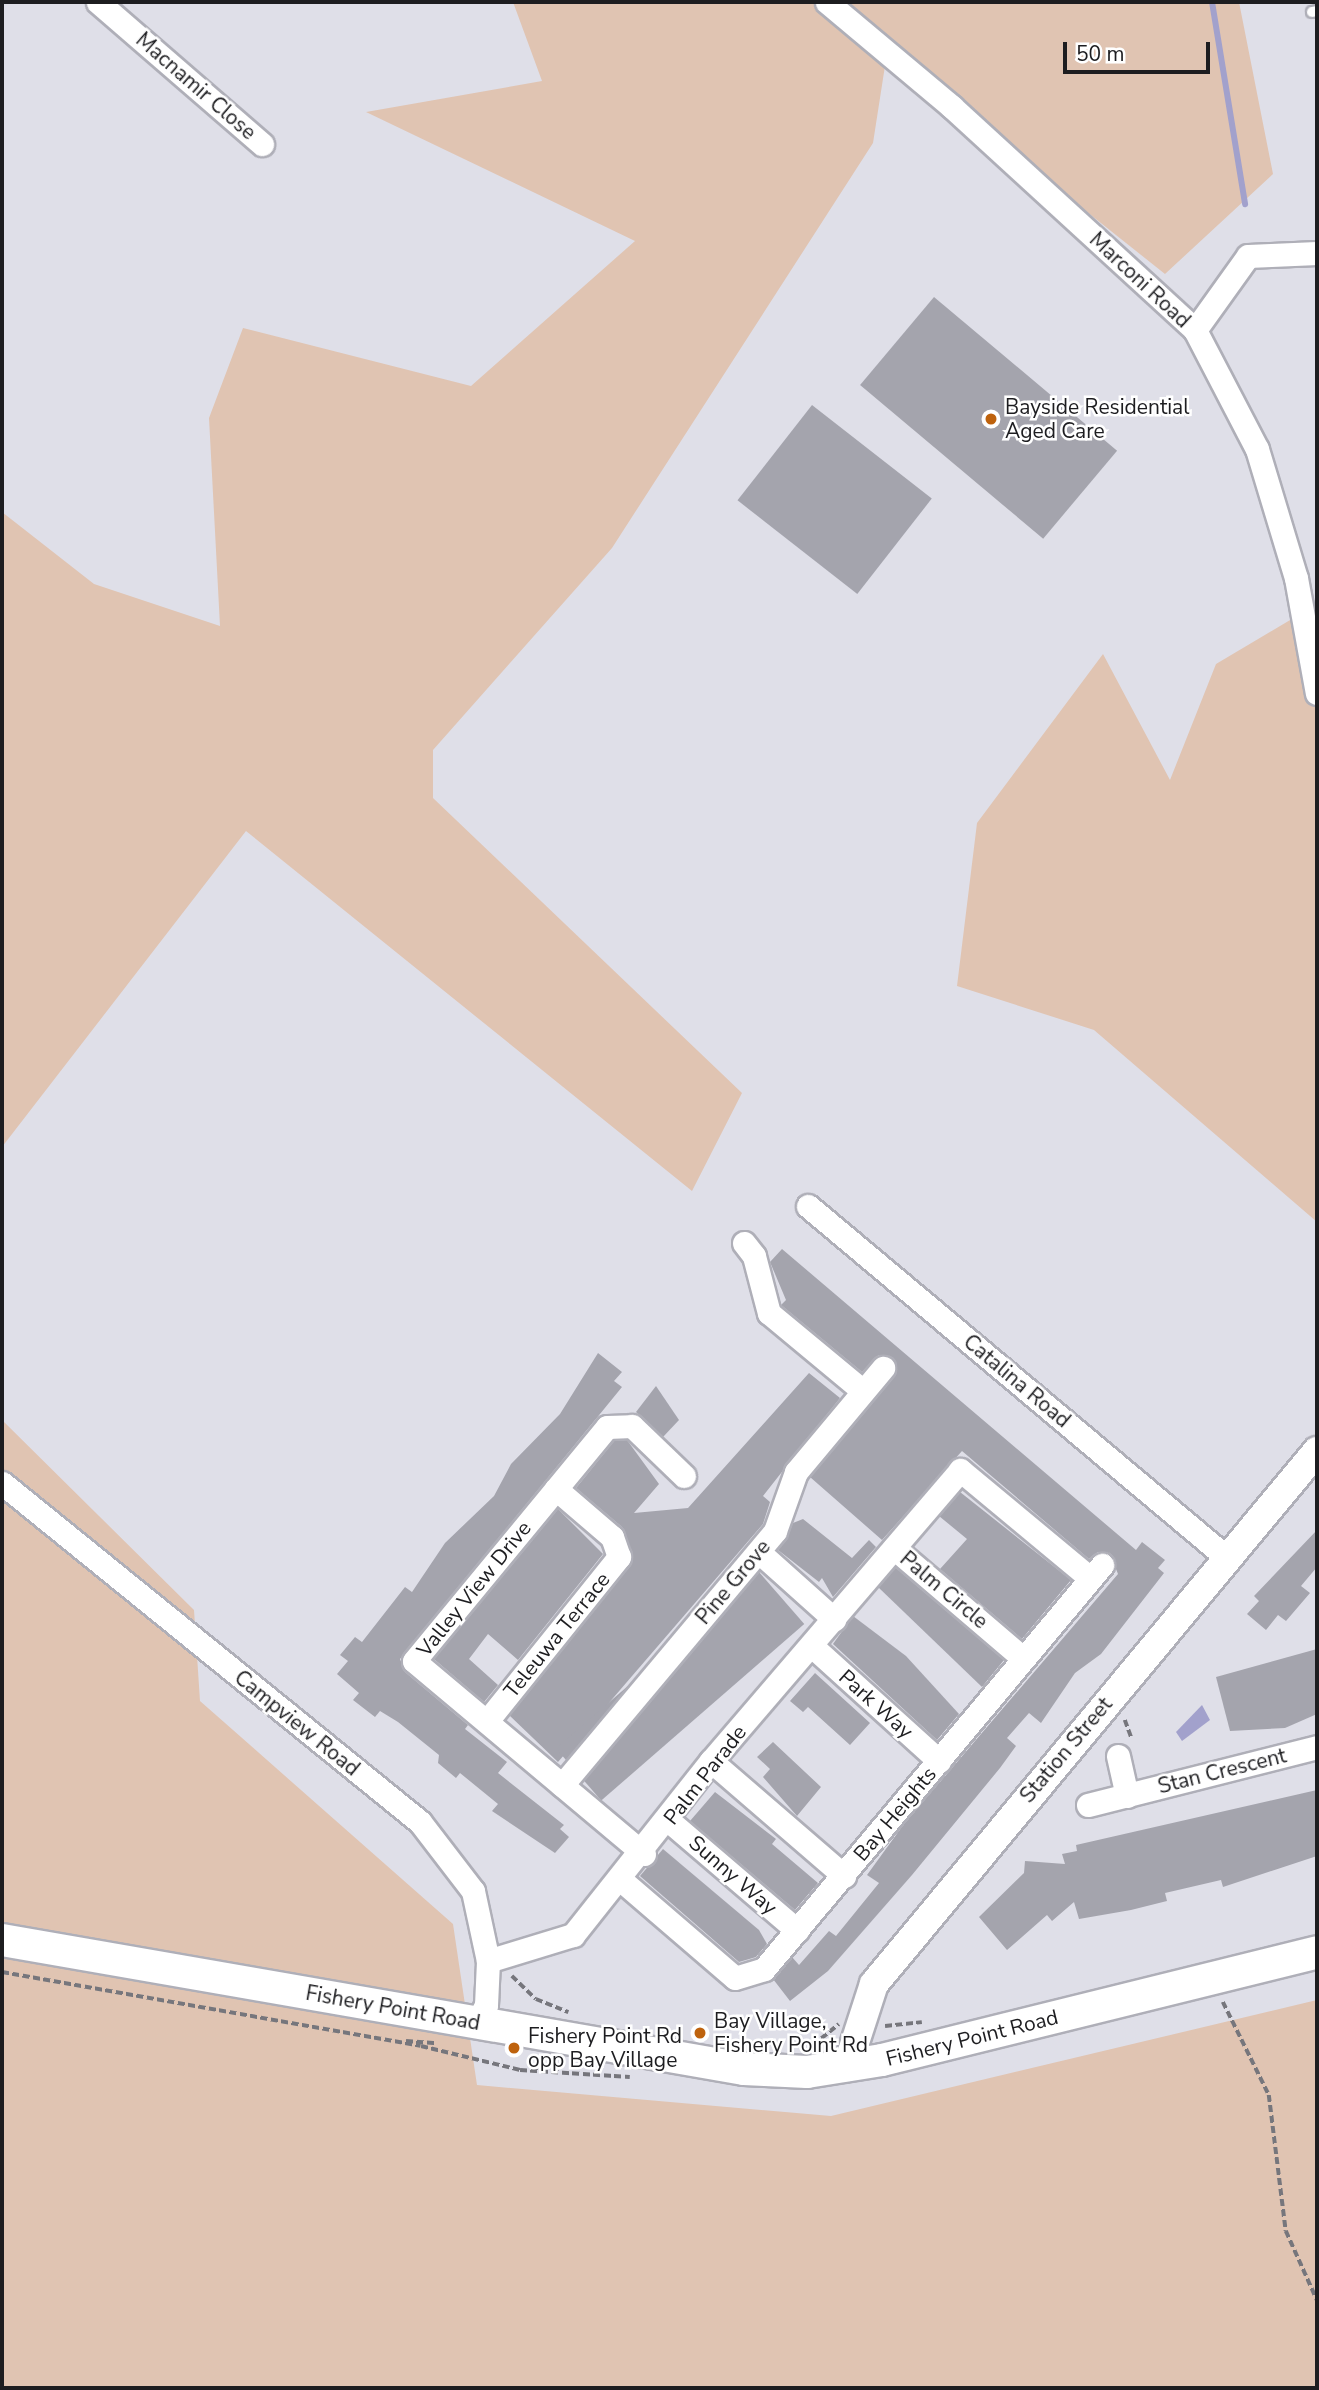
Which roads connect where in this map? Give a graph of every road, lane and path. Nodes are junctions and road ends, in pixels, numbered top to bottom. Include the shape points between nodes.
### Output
1 (98, 2) edge
2 (827, 2) edge
3 (262, 144) dead end
4 (1317, 253) edge
5 (1317, 264) edge
6 (1195, 330) junction
7 (1317, 693) edge
8 (808, 1206) dead end
9 (744, 1243) dead end
10 (883, 1368) dead end
11 (863, 1391) junction
12 (1317, 1451) edge
13 (684, 1476) dead end
14 (2, 1483) edge
15 (556, 1489) junction
16 (894, 1548) junction
17 (759, 1552) junction
18 (1226, 1557) junction
19 (834, 1619) junction
20 (813, 1647) junction
21 (1023, 1658) junction
22 (1125, 1720) dead end
23 (486, 1721) junction
24 (1317, 1747) edge
25 (1127, 1755) joint
26 (939, 1761) junction
27 (711, 1762) junction
28 (562, 1784) junction
29 (1127, 1796) junction
30 (1088, 1805) dead end
31 (668, 1820) junction
32 (644, 1854) junction
33 (844, 1876) junction
34 (621, 1880) junction
35 (797, 1930) junction
36 (2, 1940) edge
37 (1317, 1952) edge
38 (488, 1961) junction
39 (2, 1972) edge
40 (512, 1975) dead end
41 (1210, 1979) junction
42 (578, 2017) dead end
43 (477, 2022) junction
44 (857, 2025) junction
45 (783, 2046) dead end
46 (825, 2060) junction
47 (639, 2076) dead end
48 (1317, 2300) edge

1 - 3 street, Macnamir Close
2 - 6 street, Marconi Road via 952,107
4 - 6 street via 1248,256
5 - 6 street via 1256,272
6 - 7 street, Marconi Road via 1257,449 1296,578
8 - 18 street, Catalina Road
9 - 11 street via 754,1256 769,1313
10 - 11 street, Pine Grove
11 - 17 street, Pine Grove via 796,1472 787,1508
12 - 18 street, Station Street
13 - 15 street, Valley View Drive via 641,1433 621,1423 607,1427
14 - 38 street, Campview Road via 420,1822 472,1891
15 - 23 street, Teleuwa Terrace via 612,1537 618,1557
15 - 23 street, Valley View Drive via 414,1661
16 - 19 street, Palm Parade
16 - 21 street, Palm Circle
16 - 21 street, Palm Circle via 960,1470 1096,1571
17 - 19 street
17 - 28 street, Pine Grove
18 - 44 street, Station Street via 874,1984
19 - 20 street, Palm Parade
20 - 26 street, Park Way
20 - 27 street, Palm Parade
21 - 26 street, Bay Heights
22 - 25 path
23 - 28 street, Valley View Drive
24 - 29 street, Stan Crescent
25 - 29 street
26 - 33 street, Bay Heights
27 - 31 street, Palm Parade
27 - 33 street
28 - 32 street, Valley View Drive
29 - 30 street, Stan Crescent
31 - 32 street, Palm Parade
31 - 35 street, Sunny Way
32 - 34 street, Palm Parade
33 - 35 street, Bay Heights
34 - 35 street, Bay Heights via 735,1978 764,1969
34 - 38 street, Palm Parade via 573,1935
36 - 43 main road, Fishery Point Road
37 - 41 main road, Fishery Point Road
38 - 43 street, Campview Road via 486,2005
39 - 47 path via 409,2043 520,2070
40 - 42 path via 536,1999
41 - 46 main road, Fishery Point Road
41 - 48 path via 1258,2063 1269,2095 1286,2231
43 - 46 main road, Fishery Point Road via 744,2070
44 - 46 street, Station Street
44 - 46 path via 832,2023
45 - 46 path

